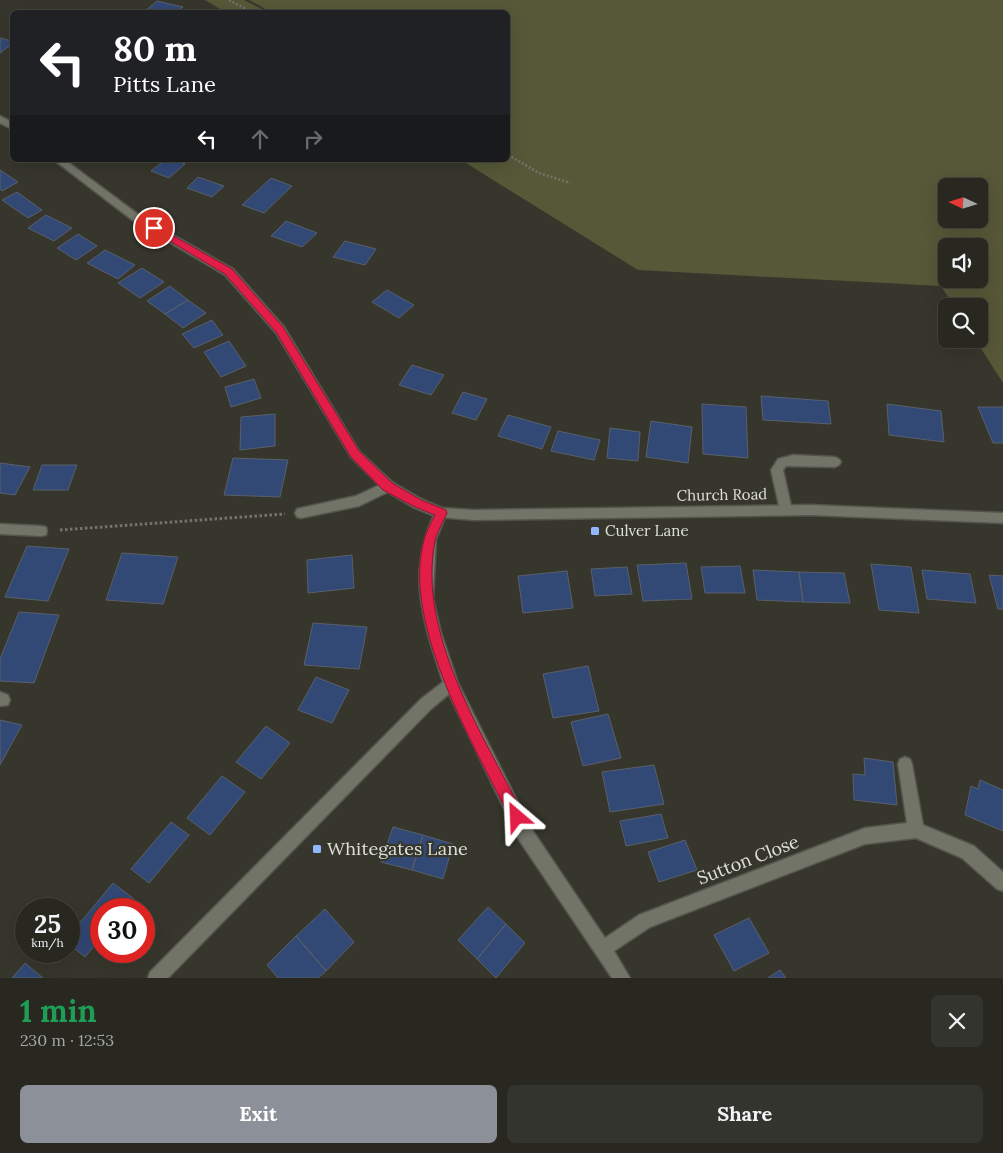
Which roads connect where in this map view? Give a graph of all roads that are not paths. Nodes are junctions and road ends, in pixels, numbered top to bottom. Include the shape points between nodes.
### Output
1 (62, 162) edge
2 (835, 462) dead end
3 (388, 486) junction
4 (786, 510) junction
5 (301, 513) road end
6 (442, 513) junction
7 (1003, 518) edge
8 (0, 529) edge
9 (41, 531) road end
10 (451, 684) junction
11 (905, 764) dead end
12 (916, 830) junction
13 (1003, 882) edge
14 (603, 949) junction
15 (156, 978) edge
16 (622, 978) edge

1 - 3 main road, Church Road via 139,220 229,272 280,330 355,454
2 - 4 main road via 782,462 776,470
3 - 5 main road via 359,501
3 - 6 main road, Church Road
4 - 6 main road, Church Road
4 - 7 main road, Church Road
6 - 10 main road via 430,539 426,598
8 - 9 main road
10 - 14 main road via 525,834
10 - 15 main road via 426,704
11 - 12 main road
12 - 13 main road, Sutton Close via 968,852
12 - 14 main road, Sutton Close via 865,836 645,921
14 - 16 main road

